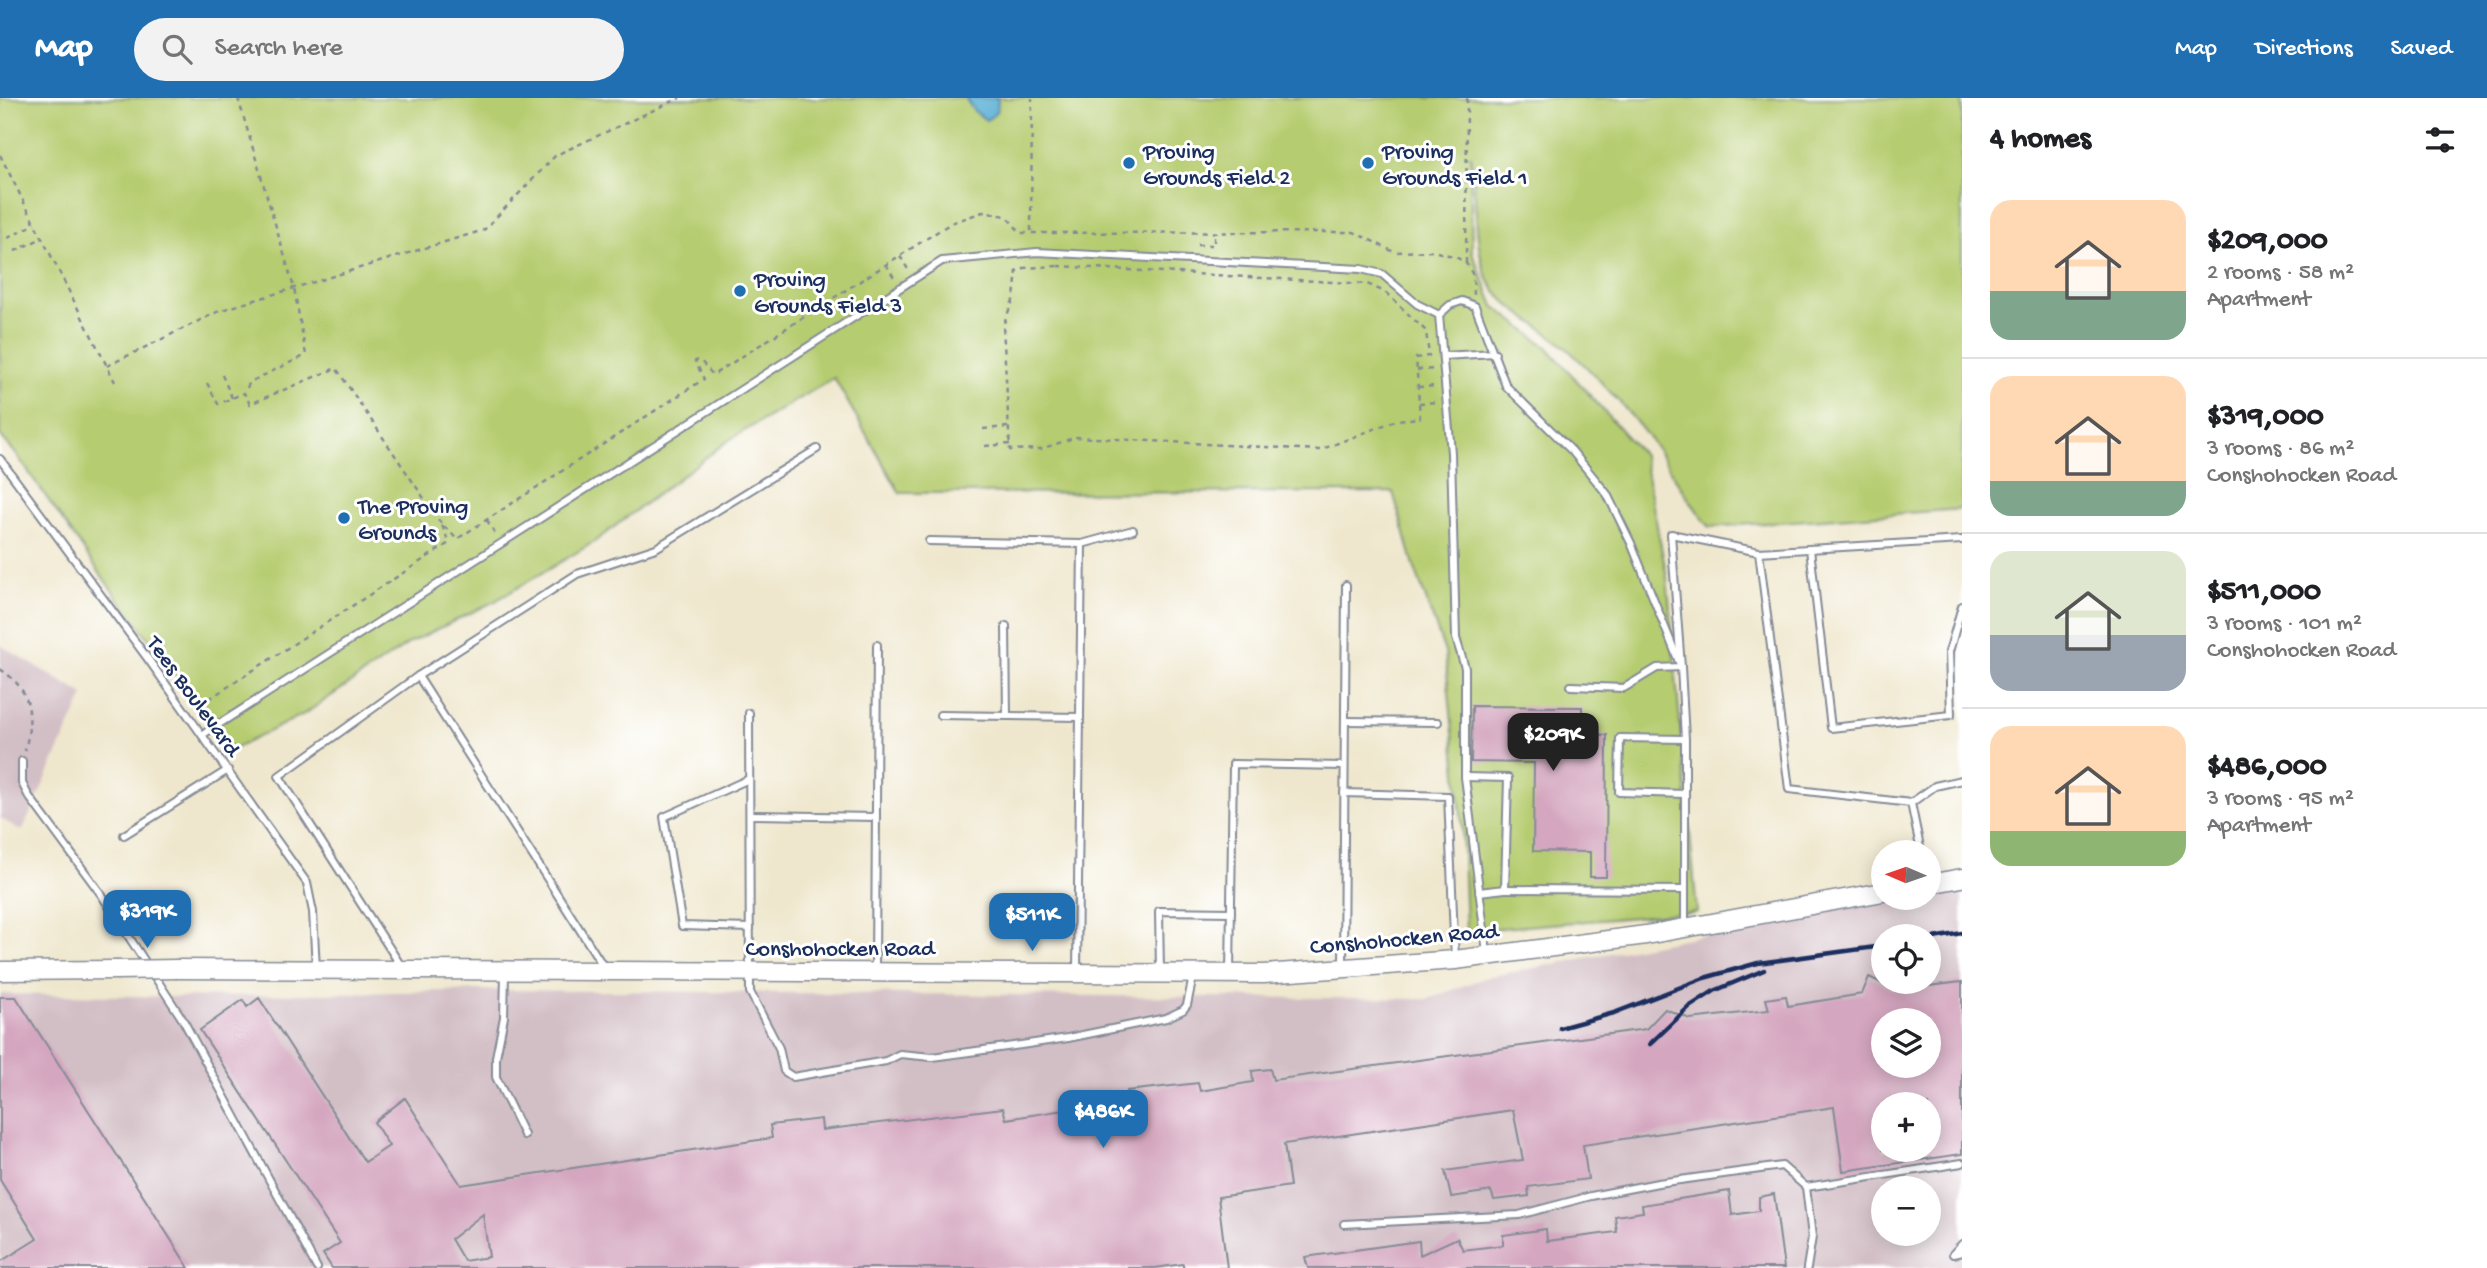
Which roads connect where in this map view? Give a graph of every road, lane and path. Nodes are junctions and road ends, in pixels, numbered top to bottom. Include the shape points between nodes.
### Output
1 (238, 98) edge
2 (680, 98) edge
3 (1032, 98) edge
4 (1467, 98) edge
5 (0, 155) edge
6 (35, 224) junction
7 (1214, 232) junction
8 (1031, 233) junction
9 (8, 238) dead end
10 (42, 238) junction
11 (1197, 245) dead end
12 (15, 251) dead end
13 (900, 256) junction
14 (1466, 263) junction
15 (886, 264) junction
16 (914, 278) junction
17 (900, 287) junction
18 (295, 288) junction
19 (1475, 306) junction
20 (1438, 315) junction
21 (1495, 353) junction
22 (1443, 356) junction
23 (107, 366) junction
24 (1444, 368) junction
25 (1417, 370) junction
26 (222, 375) dead end
27 (713, 375) junction
28 (704, 379) junction
29 (115, 382) dead end
30 (207, 383) dead end
31 (1446, 385) junction
32 (1418, 387) junction
33 (244, 393) junction
34 (232, 398) junction
35 (1447, 401) junction
36 (1419, 403) junction
37 (1009, 427) junction
38 (983, 429) dead end
39 (1010, 444) junction
40 (985, 446) dead end
41 (817, 449) dead end
42 (0, 459) edge
43 (487, 520) junction
44 (440, 522) junction
45 (1133, 530) dead end
46 (457, 539) junction
47 (1962, 540) edge
48 (929, 541) dead end
49 (501, 542) junction
50 (449, 543) junction
51 (1082, 544) junction
52 (1810, 549) junction
53 (1759, 552) junction
54 (1346, 585) dead end
55 (1962, 606) edge
56 (1006, 626) dead end
57 (877, 645) dead end
58 (1682, 667) junction
59 (0, 669) edge
60 (418, 676) junction
61 (1571, 686) dead end
62 (209, 699) dead end
63 (749, 713) dead end
64 (940, 715) dead end
65 (1007, 716) junction
66 (1080, 716) junction
67 (1345, 720) junction
68 (1438, 722) dead end
69 (202, 734) junction
70 (1685, 740) junction
71 (23, 761) joint
72 (1345, 766) junction
73 (228, 770) junction
74 (1465, 777) junction
75 (750, 779) junction
76 (1962, 780) edge
77 (1344, 793) junction
78 (1685, 794) junction
79 (1911, 803) junction
80 (750, 815) junction
81 (876, 817) junction
82 (124, 835) dead end
83 (1919, 840) edge
84 (1962, 878) edge
85 (1941, 882) edge
86 (1505, 889) junction
87 (1685, 890) junction
88 (1479, 892) junction
89 (1871, 894) edge
90 (1231, 912) junction
91 (750, 928) junction
92 (1685, 928) junction
93 (1488, 955) junction
94 (1455, 960) junction
95 (1343, 968) junction
96 (316, 970) junction
97 (404, 970) junction
98 (0, 971) edge
99 (606, 971) junction
100 (505, 972) junction
101 (751, 972) junction
102 (876, 972) junction
103 (1077, 973) junction
104 (1160, 973) junction
105 (1194, 973) junction
106 (1230, 973) junction
107 (524, 1135) dead end
108 (1962, 1163) edge
109 (1806, 1188) junction
110 (1344, 1224) dead end
111 (1962, 1244) edge
112 (1962, 1252) edge
113 (317, 1268) edge
114 (1807, 1268) edge

1 - 18 path
2 - 18 path via 556,155 484,230
3 - 8 path
4 - 14 path
5 - 6 path
6 - 9 path
6 - 10 path
7 - 8 path
7 - 11 path via 1214,245
7 - 14 path via 1354,232 1395,253 1433,251
8 - 13 path via 1021,233 1006,216 983,212 951,223
10 - 12 path
10 - 23 path
13 - 15 path
13 - 16 path
14 - 19 path via 1473,275
15 - 17 path
15 - 27 path
16 - 17 lane
16 - 20 lane via 942,261 1037,252 1361,269 1382,274 1417,304
17 - 49 lane
18 - 23 path via 219,311
18 - 33 path via 306,355 250,382
19 - 20 lane via 1462,301
19 - 21 lane
20 - 22 lane
21 - 22 lane
21 - 58 lane via 1506,386 1572,451 1606,494
22 - 24 lane
23 - 29 path
24 - 25 path
24 - 31 lane
25 - 32 path
25 - 37 path via 1416,358 1429,356 1426,331 1385,292 1367,284 1100,268 1024,268 1015,276 1014,298 1003,325
26 - 34 path
27 - 28 path
27 - 28 path via 701,360 695,361
28 - 43 path
30 - 34 path via 218,404
31 - 32 path
31 - 35 lane
32 - 36 path
33 - 34 path
33 - 44 path via 250,404 336,368
35 - 36 path
35 - 74 lane via 1456,638 1465,668
36 - 39 path via 1420,418 1397,420 1320,450 1076,437 1041,449 1010,450
37 - 38 path
37 - 39 path
39 - 40 path
41 - 60 lane via 656,548 577,574
42 - 69 lane, Tees Boulevard
43 - 46 path
43 - 49 path
44 - 46 path
44 - 50 path
45 - 51 lane
46 - 50 path
47 - 52 lane
48 - 51 lane
49 - 69 lane
50 - 62 path
51 - 66 lane
52 - 53 lane
52 - 55 lane via 1830,728 1951,715 1949,652
53 - 58 lane via 1671,534
53 - 79 lane via 1789,789
54 - 67 lane
56 - 65 lane
57 - 81 lane
58 - 61 lane via 1657,668 1624,688
58 - 70 lane
59 - 71 path via 17,683 31,712
60 - 97 lane via 279,776
60 - 99 lane
63 - 75 lane
64 - 65 lane
65 - 66 lane
66 - 103 lane
67 - 68 lane
67 - 72 lane
69 - 73 lane, Tees Boulevard
70 - 78 lane
70 - 78 lane via 1620,738 1619,792
71 - 113 lane via 22,783 28,795 101,894 183,1020
72 - 77 lane
72 - 90 lane via 1233,764
73 - 82 lane
73 - 96 lane, Tees Boulevard via 307,883
74 - 86 lane via 1508,778
74 - 88 lane
75 - 80 lane
75 - 91 lane via 664,817 682,926
76 - 79 lane via 1935,786
77 - 94 lane via 1448,796
77 - 95 lane
78 - 87 lane
79 - 83 lane
80 - 81 lane
80 - 91 lane
81 - 102 lane
84 - 85 main road
86 - 87 lane
86 - 88 lane
87 - 92 lane
88 - 93 lane
89 - 92 main road, Conshohocken Road
90 - 104 lane via 1159,911
90 - 106 lane
91 - 101 lane
92 - 93 main road, Conshohocken Road
93 - 94 main road, Conshohocken Road
94 - 95 main road, Conshohocken Road
95 - 106 main road, Conshohocken Road
96 - 97 main road, Conshohocken Road
96 - 98 main road, Conshohocken Road, bridge
97 - 100 main road, Conshohocken Road
99 - 100 main road, Conshohocken Road
99 - 101 main road, Conshohocken Road
100 - 107 lane via 496,1077
101 - 102 main road, Conshohocken Road
101 - 105 lane via 753,1000 779,1048 784,1071 793,1077 886,1062 900,1054 932,1057 1021,1045 1166,1018 1187,1005
102 - 103 main road, Conshohocken Road
103 - 104 main road, Conshohocken Road
104 - 105 main road, Conshohocken Road
105 - 106 main road, Conshohocken Road
108 - 109 lane
109 - 110 lane via 1782,1166 1645,1185 1519,1215
109 - 114 lane via 1812,1237
111 - 112 lane via 1953,1254

